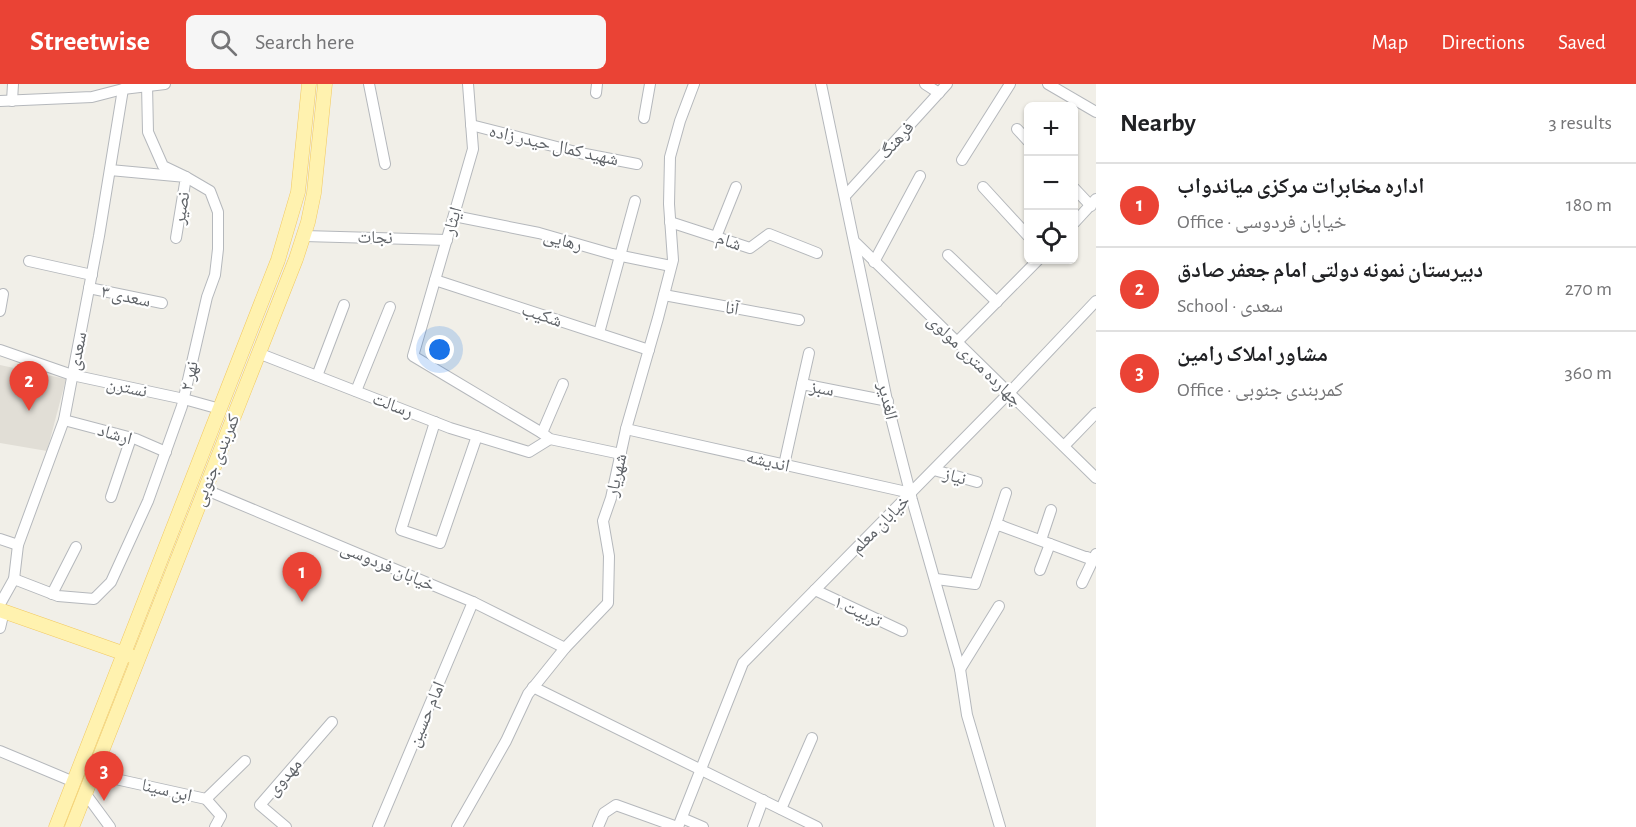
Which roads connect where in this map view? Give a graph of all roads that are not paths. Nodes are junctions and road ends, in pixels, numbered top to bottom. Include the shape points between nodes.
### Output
1 (13, 84) edge
2 (92, 84) edge
3 (165, 84) edge
4 (309, 84) edge
5 (325, 84) edge
6 (369, 84) edge
7 (468, 84) edge
8 (650, 84) edge
9 (694, 84) edge
10 (821, 84) edge
11 (925, 84) edge
12 (1010, 84) edge
13 (1048, 84) edge
14 (147, 85) edge
15 (943, 88) edge
16 (123, 89) junction
17 (92, 97) junction
18 (0, 101) edge
19 (12, 101) junction
20 (1096, 112) edge
21 (644, 118) dead end
22 (471, 125) junction
23 (1017, 129) dead end
24 (1024, 136) edge
25 (962, 160) dead end
26 (385, 164) dead end
27 (637, 164) dead end
28 (110, 170) junction
29 (186, 177) junction
30 (920, 177) dead end
31 (736, 187) dead end
32 (983, 187) dead end
33 (1078, 191) edge
34 (845, 196) junction
35 (635, 201) dead end
36 (1093, 202) edge
37 (454, 216) junction
38 (1078, 219) edge
39 (670, 222) junction
40 (1024, 231) edge
41 (304, 236) junction
42 (716, 237) junction
43 (176, 238) dead end
44 (447, 240) junction
45 (855, 243) junction
46 (817, 253) dead end
47 (620, 255) junction
48 (948, 255) dead end
49 (29, 261) dead end
50 (874, 262) junction
51 (1034, 264) edge
52 (671, 266) junction
53 (92, 275) junction
54 (435, 280) junction
55 (89, 288) junction
56 (3, 294) dead end
57 (664, 295) junction
58 (1096, 301) edge
59 (997, 302) junction
60 (162, 303) dead end
61 (344, 305) dead end
62 (390, 306) dead end
63 (0, 311) edge
64 (799, 320) dead end
65 (599, 333) junction
66 (957, 342) junction
67 (0, 350) edge
68 (649, 350) junction
69 (258, 352) junction
70 (809, 353) dead end
71 (72, 375) junction
72 (317, 376) junction
73 (563, 384) dead end
74 (802, 384) junction
75 (356, 391) junction
76 (1009, 393) junction
77 (184, 399) junction
78 (888, 401) junction
79 (220, 409) junction
80 (1096, 413) edge
81 (64, 420) junction
82 (435, 422) junction
83 (626, 429) junction
84 (477, 436) junction
85 (546, 436) junction
86 (130, 438) junction
87 (1064, 446) junction
88 (166, 452) junction
89 (621, 454) junction
90 (784, 465) junction
91 (933, 470) junction
92 (1096, 478) edge
93 (977, 482) dead end
94 (204, 489) junction
95 (910, 493) junction
96 (1006, 493) dead end
97 (111, 497) dead end
98 (1051, 510) dead end
99 (996, 524) junction
100 (0, 539) edge
101 (1046, 542) junction
102 (18, 545) junction
103 (76, 547) dead end
104 (1095, 557) edge
105 (1040, 570) dead end
106 (14, 579) junction
107 (936, 579) junction
108 (1082, 583) dead end
109 (814, 590) junction
110 (52, 594) junction
111 (473, 602) junction
112 (999, 606) dead end
113 (1, 608) edge
114 (0, 628) edge
115 (902, 631) dead end
116 (565, 648) junction
117 (124, 653) junction
118 (138, 658) junction
119 (960, 669) junction
120 (534, 687) junction
121 (332, 722) dead end
122 (813, 738) dead end
123 (0, 752) edge
124 (245, 761) dead end
125 (702, 770) junction
126 (93, 774) junction
127 (74, 782) junction
128 (85, 793) junction
129 (206, 799) junction
130 (763, 800) junction
131 (781, 809) junction
132 (679, 824) edge
133 (56, 827) edge
134 (72, 827) edge
135 (110, 827) edge
136 (215, 827) edge
137 (286, 827) edge
138 (378, 827) edge
139 (457, 827) edge
140 (598, 827) edge
141 (703, 827) edge
142 (753, 827) edge
143 (817, 827) edge
144 (1000, 827) edge

1 - 19 street
2 - 17 street
3 - 14 street
4 - 79 main road, کمربندی جنوبی via 298,192 291,222
5 - 41 main road, کمربندی جنوبی via 314,193
6 - 26 street
7 - 22 street, ایثار
8 - 21 street
9 - 39 street, شهریار via 670,157
10 - 34 street, الغدیر
11 - 15 street
12 - 25 street
13 - 20 street
14 - 16 street
14 - 29 street, نهر ۲ via 148,132 163,166
15 - 34 street, فرهنگ
16 - 17 street
16 - 28 street, سعدی
17 - 19 street
18 - 19 street
22 - 27 street, شهید کمال حیدر زاده
22 - 37 street, ایثار via 473,149
23 - 24 street
28 - 29 street
28 - 53 street, سعدی
29 - 43 street, نصیر
29 - 77 street, نهر ۲ via 210,191 218,212 218,249
30 - 50 street
31 - 42 street
32 - 40 street
33 - 36 street
34 - 45 street, الغدیر
35 - 47 street
36 - 38 street
37 - 44 street, ایثار
37 - 47 street, رهایی
39 - 42 street, شام
39 - 52 street, شهریار
41 - 44 street, نجات
41 - 69 main road, کمربندی جنوبی
42 - 46 street, شام via 750,248 769,234
44 - 54 street, ایثار
45 - 50 street, چهارده متری مولوی
45 - 78 street, الغدیر
47 - 52 street, رهایی
47 - 65 street
48 - 59 street
49 - 53 street
50 - 66 street, چهارده متری مولوی
51 - 59 street
52 - 57 street, شهریار
53 - 55 street, سعدی
54 - 65 street, شکیب
54 - 85 street, ایثار via 413,356
55 - 60 street, سعدی ۳
55 - 71 street, سعدی
56 - 63 street
57 - 64 street, آنا
57 - 68 street, شهریار
58 - 76 street, خیابان معلم
59 - 66 street
61 - 72 street
62 - 75 street
65 - 68 street, شکیب
66 - 76 street, چهارده متری مولوی
67 - 71 street, نسترن
68 - 83 street, شهریار
69 - 72 street, رسالت
69 - 94 main road, کمربندی جنوبی
70 - 74 street
71 - 77 street, نسترن
71 - 81 street, سعدی
72 - 75 street, رسالت
73 - 85 street
74 - 78 street, سبز
74 - 90 street, سبز
75 - 82 street, رسالت
76 - 87 street, چهارده متری مولوی
76 - 91 street, خیابان معلم
77 - 79 street, نسترن
77 - 88 street, نهر ۲
78 - 95 street, الغدیر
79 - 117 main road, کمربندی جنوبی
80 - 87 street
81 - 86 street, ارشاد
81 - 102 street, سعدی
82 - 84 street, رسالت
82 - 84 street via 400,530 440,543
83 - 89 street, شهریار
83 - 90 street, اندیشه
84 - 85 street, رسالت via 529,452
85 - 89 street
86 - 88 street, ارشاد
86 - 97 street
87 - 92 street, چهارده متری مولوی
88 - 110 street, نهر ۲ via 111,582 94,599
89 - 116 street, شهریار via 603,520 609,556 608,603
90 - 95 street, اندیشه
91 - 93 street, نیاز
91 - 95 street, خیابان معلم
94 - 111 street, خیابان فردوسی
94 - 118 main road, کمربندی جنوبی
95 - 107 street, الغدیر
95 - 109 street, خیابان معلم
96 - 99 street
98 - 101 street
99 - 101 street
99 - 104 street
99 - 107 street via 975,584
100 - 102 street
101 - 104 street
101 - 105 street
102 - 106 street, سعدی
103 - 110 street
104 - 108 street
106 - 110 street, نهر ۲
106 - 113 street, سعدی
107 - 119 street, الغدیر
109 - 115 street, تربیت ۱
109 - 125 street, خیابان معلم via 743,663
111 - 116 street, خیابان فردوسی
111 - 138 street, امام حسین
112 - 119 street
113 - 114 street, سعدی
113 - 117 main road
116 - 120 street, شهریار
117 - 118 main road
117 - 127 main road, کمربندی جنوبی
118 - 126 main road, کمربندی جنوبی
119 - 144 street, الغدیر via 967,715
120 - 125 street
120 - 139 street, شهریار
121 - 137 street, مهدوی via 260,805
122 - 131 street
123 - 127 street
124 - 129 street, ابن سینا
125 - 130 street
125 - 132 street, خیابان معلم
126 - 128 main road, کمربندی جنوبی
126 - 129 street, ابن سینا
127 - 133 main road, کمربندی جنوبی
128 - 134 main road, کمربندی جنوبی
128 - 135 street
129 - 136 street, ابن سینا via 221,816
130 - 131 street
130 - 142 street
131 - 143 street
132 - 140 street via 616,805 604,813
132 - 141 street

